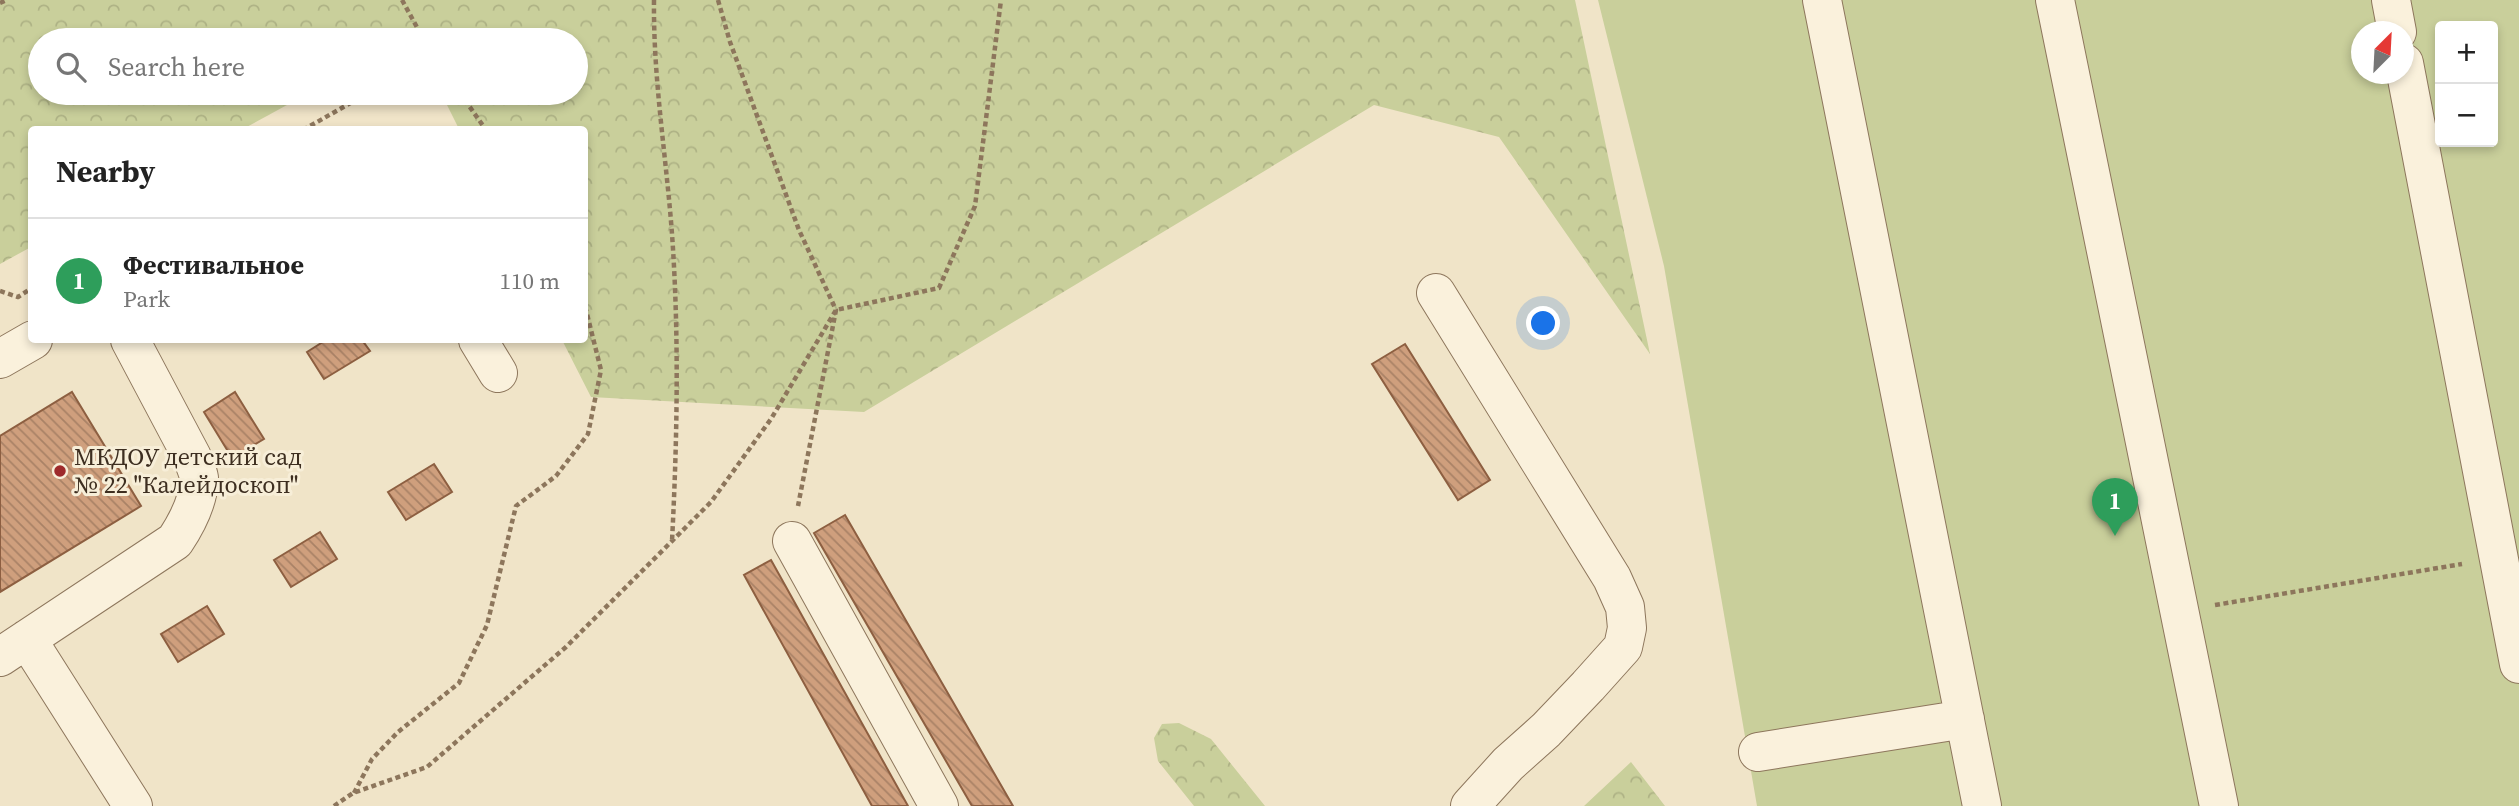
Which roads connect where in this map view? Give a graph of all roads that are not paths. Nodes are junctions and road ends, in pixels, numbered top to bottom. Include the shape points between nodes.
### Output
1 (1822, 0) edge
2 (2055, 0) edge
3 (2391, 0) edge
4 (2395, 21) edge
5 (2407, 84) edge
6 (1436, 293) dead end
7 (28, 343) edge
8 (132, 343) edge
9 (480, 343) edge
10 (0, 359) edge
11 (498, 373) dead end
12 (792, 541) road end
13 (14, 648) edge
14 (2519, 664) edge
15 (1965, 719) junction
16 (1758, 752) dead end
17 (133, 806) edge
18 (939, 806) edge
19 (1470, 806) edge
20 (1982, 806) edge
21 (2219, 806) edge

1 - 15 street
2 - 21 street
3 - 4 street
5 - 14 street
6 - 19 street via 1612,578 1625,607 1627,628 1623,646 1588,686
7 - 10 street
8 - 13 street via 199,477 194,505 175,541
9 - 11 street
12 - 18 street
13 - 17 street
15 - 16 street
15 - 20 street

